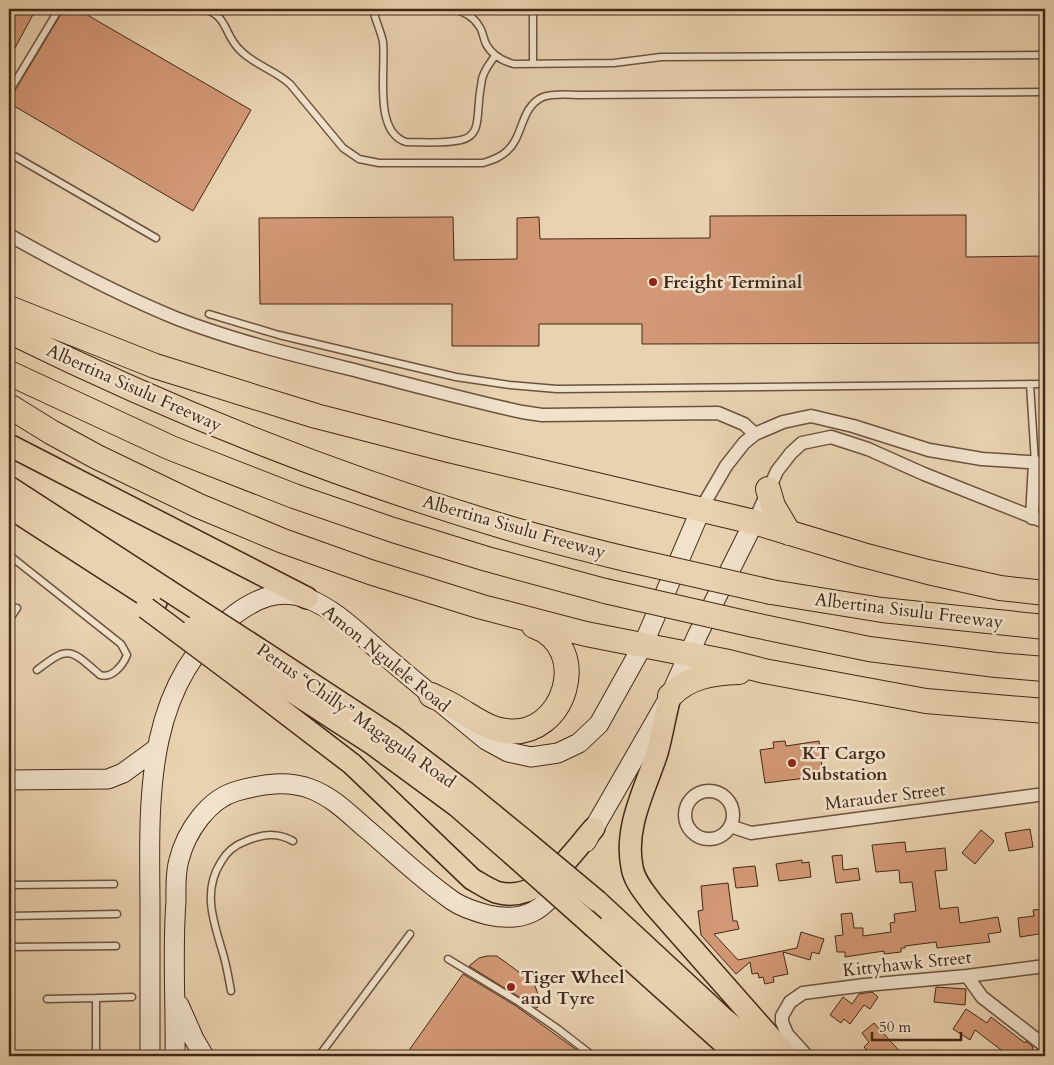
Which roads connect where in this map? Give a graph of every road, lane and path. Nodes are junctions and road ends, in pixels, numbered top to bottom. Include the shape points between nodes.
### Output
1 (59, 9) edge
2 (205, 9) edge
3 (373, 9) edge
4 (453, 9) edge
5 (533, 9) edge
6 (1045, 55) edge
7 (495, 56) junction
8 (533, 64) junction
9 (9, 92) edge
10 (1045, 92) edge
11 (9, 153) edge
12 (9, 235) edge
13 (156, 238) dead end
14 (9, 308) edge
15 (209, 314) dead end
16 (9, 331) edge
17 (9, 373) edge
18 (1030, 384) junction
19 (1045, 384) edge
20 (9, 406) edge
21 (755, 434) junction
22 (9, 445) edge
23 (1040, 463) edge
24 (9, 487) edge
25 (768, 489) junction
26 (9, 507) edge
27 (701, 509) junction
28 (1032, 518) junction
29 (754, 522) junction
30 (1045, 522) edge
31 (789, 533) junction
32 (9, 555) edge
33 (1045, 593) edge
34 (306, 598) junction
35 (156, 600) junction
36 (482, 607) junction
37 (17, 608) dead end
38 (9, 620) edge
39 (1045, 627) edge
40 (643, 645) junction
41 (688, 655) junction
42 (253, 666) junction
43 (1045, 669) edge
44 (37, 670) dead end
45 (764, 671) junction
46 (431, 695) junction
47 (670, 697) junction
48 (1045, 711) edge
49 (156, 748) junction
50 (9, 780) edge
51 (1045, 794) edge
52 (730, 826) dead end
53 (594, 828) junction
54 (294, 841) dead end
55 (518, 847) junction
56 (114, 884) dead end
57 (9, 885) edge
58 (118, 914) dead end
59 (9, 916) edge
60 (410, 934) dead end
61 (116, 946) dead end
62 (9, 947) edge
63 (448, 959) dead end
64 (1045, 966) edge
65 (967, 976) junction
66 (231, 991) dead end
67 (176, 996) junction
68 (132, 997) dead end
69 (96, 998) junction
70 (46, 999) dead end
71 (1045, 1046) edge
72 (96, 1056) edge
73 (150, 1056) edge
74 (175, 1056) edge
75 (204, 1056) edge
76 (319, 1056) edge
77 (594, 1056) edge
78 (738, 1056) edge
79 (768, 1056) edge
80 (787, 1056) edge
81 (807, 1056) edge

1 - 9 lane
2 - 10 lane via 222,20 237,48 290,84 343,148 359,159 378,164 483,163 498,158 509,150 527,112 536,102 551,96
3 - 7 lane via 383,42 384,108 391,128 406,142 455,141 470,136 478,121 482,79
4 - 7 lane via 464,12 477,23
5 - 8 lane
6 - 8 lane via 661,57
7 - 8 lane via 514,64
11 - 13 lane
12 - 21 street via 69,269 140,303 234,339 281,352 522,412 718,414 744,424
14 - 27 highway via 155,366 316,416
15 - 18 lane via 279,335 456,377 510,386 557,389
16 - 39 highway, Albertina Sisulu Freeway, bridge via 192,416 310,462 506,528 772,592 882,610
17 - 43 highway, Albertina Sisulu Freeway, bridge via 171,448 294,496 487,559 605,591 869,649
18 - 19 lane
18 - 23 lane
20 - 36 highway via 51,432 199,506 283,541
21 - 23 street via 783,422 811,416 928,450 982,459
21 - 27 street via 726,466
22 - 34 main road
23 - 28 street
24 - 35 main road, Petrus “Chilly” Magagula Road
25 - 28 street via 781,465 802,443 831,437 868,449
25 - 29 street
25 - 31 highway via 773,506
26 - 35 main road, Petrus “Chilly” Magagula Road
27 - 29 highway
27 - 40 main road, Amon Ngulele Road
28 - 30 street
29 - 31 highway
29 - 41 main road
31 - 33 highway via 928,572 1000,588
32 - 44 lane via 121,644 127,654 117,670 108,676 100,675 81,659 66,653 55,656
34 - 46 main road, Amon Ngulele Road via 337,616
34 - 49 main road, Amon Ngulele Road via 287,593 269,596 250,604 224,623 195,654 172,697
35 - 42 main road, Petrus “Chilly” Magagula Road, bridge
35 - 42 main road, bridge
36 - 40 highway
36 - 46 highway via 539,628 555,639 566,666 561,700 554,711 534,728 506,732 477,721
37 - 38 lane
40 - 41 highway
40 - 46 main road, Amon Ngulele Road via 600,724 580,743 558,753 531,757 508,752 486,740
41 - 45 highway
41 - 47 main road
42 - 53 main road via 472,879 496,892 517,894 535,888
42 - 55 main road, Petrus “Chilly” Magagula Road via 393,738 464,791
45 - 47 highway via 722,672 698,677 679,687
45 - 48 highway via 926,701
47 - 53 main road
47 - 80 main road via 657,751 632,827 632,869 653,904
49 - 50 main road via 123,773 108,779
49 - 73 main road, Amon Ngulele Road via 149,809
51 - 52 street, Marauder Street via 752,832
53 - 67 main road via 547,903 518,918 500,918 478,913 455,902 332,800 310,788 284,783 260,784 232,792 213,805 189,832 178,861 174,951
54 - 66 lane via 270,834 237,844 215,871 210,896 211,912
55 - 78 main road, Petrus “Chilly” Magagula Road, bridge via 594,928
55 - 79 main road, Petrus “Chilly” Magagula Road, bridge via 597,901
56 - 57 lane
58 - 59 lane
60 - 76 lane
61 - 62 lane
63 - 77 lane via 519,1002
64 - 65 street, Kittyhawk Street
65 - 71 street via 982,997
65 - 81 street, Kittyhawk Street via 803,993 790,1002 782,1022 786,1034
67 - 74 main road
67 - 75 main road
68 - 69 lane
69 - 70 lane
69 - 72 lane

